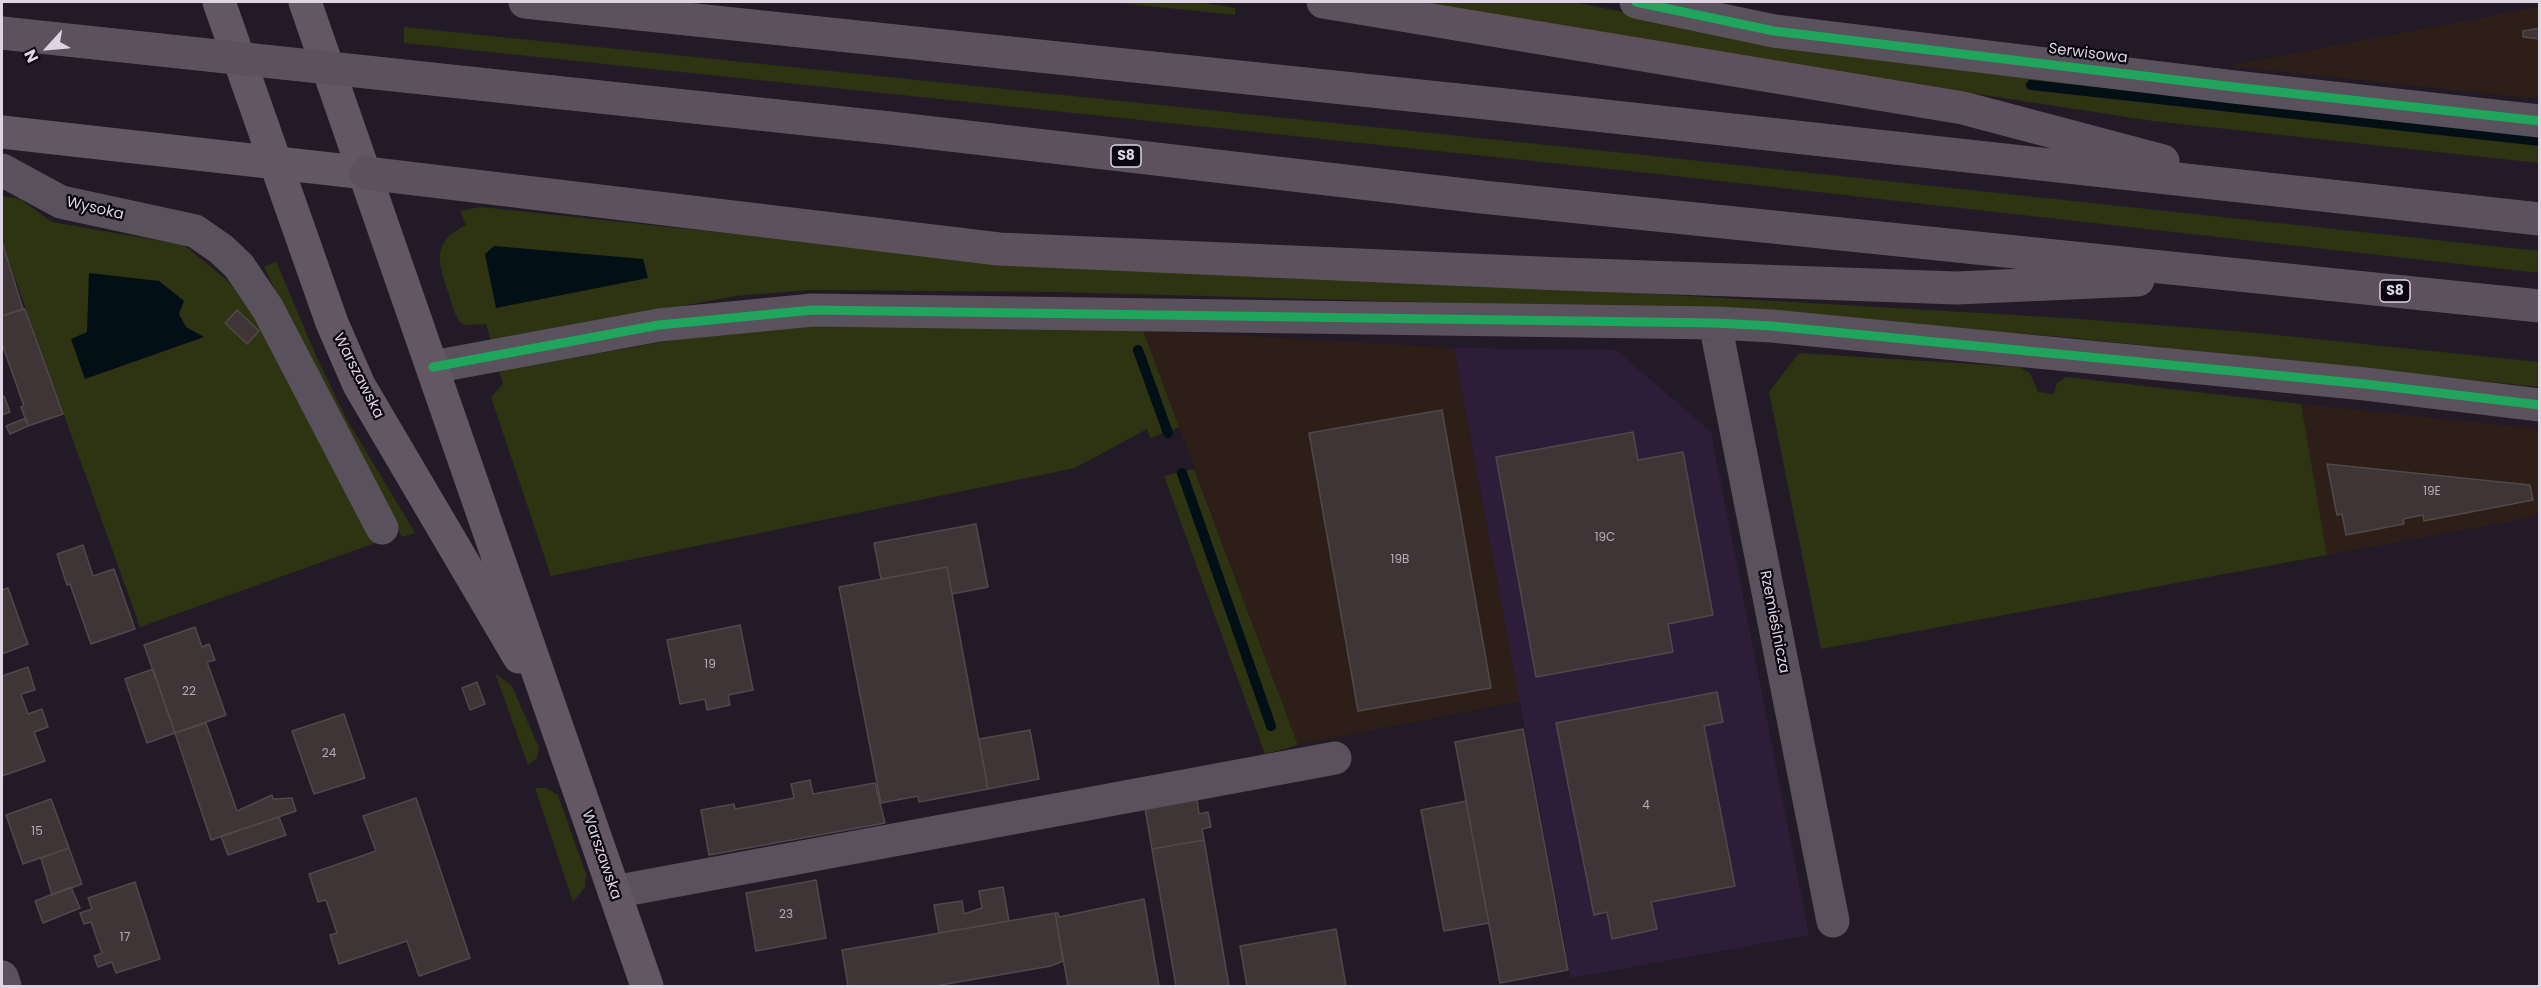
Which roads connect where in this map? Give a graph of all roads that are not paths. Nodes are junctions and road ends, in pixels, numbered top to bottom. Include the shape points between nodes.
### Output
1 (219, 2) edge
2 (305, 2) edge
3 (525, 2) edge
4 (1323, 2) edge
5 (1636, 2) edge
6 (2, 33) edge
7 (2540, 120) edge
8 (2, 132) edge
9 (274, 163) junction
10 (2, 170) edge
11 (366, 173) junction
12 (2272, 190) junction
13 (2540, 219) edge
14 (2251, 275) junction
15 (2540, 306) edge
16 (1715, 323) junction
17 (433, 367) junction
18 (2540, 405) edge
19 (382, 528) dead end
20 (557, 722) junction
21 (1335, 758) dead end
22 (614, 892) junction
23 (1833, 921) dead end
24 (2, 977) edge
25 (5, 987) edge
26 (647, 987) edge

1 - 9 main road, Warszawska
2 - 11 main road, Warszawska
3 - 12 highway
4 - 12 highway via 1963,108
5 - 7 street, Serwisowa via 1774,31
6 - 14 highway, S8 via 890,128 1482,197
8 - 9 main road
9 - 11 main road
9 - 20 main road, Warszawska via 332,323 360,385
10 - 19 street, Wysoka via 61,202 195,231 221,249 239,266 268,309
11 - 14 highway via 999,249 1957,288
11 - 17 main road, Warszawska
12 - 13 highway
14 - 15 highway, S8
16 - 17 street via 813,310 659,325
16 - 18 street via 2354,383
16 - 23 street, Rzemieślnicza
17 - 20 main road, Warszawska
20 - 22 main road, Warszawska
21 - 22 street
22 - 26 main road, Warszawska
24 - 25 street

